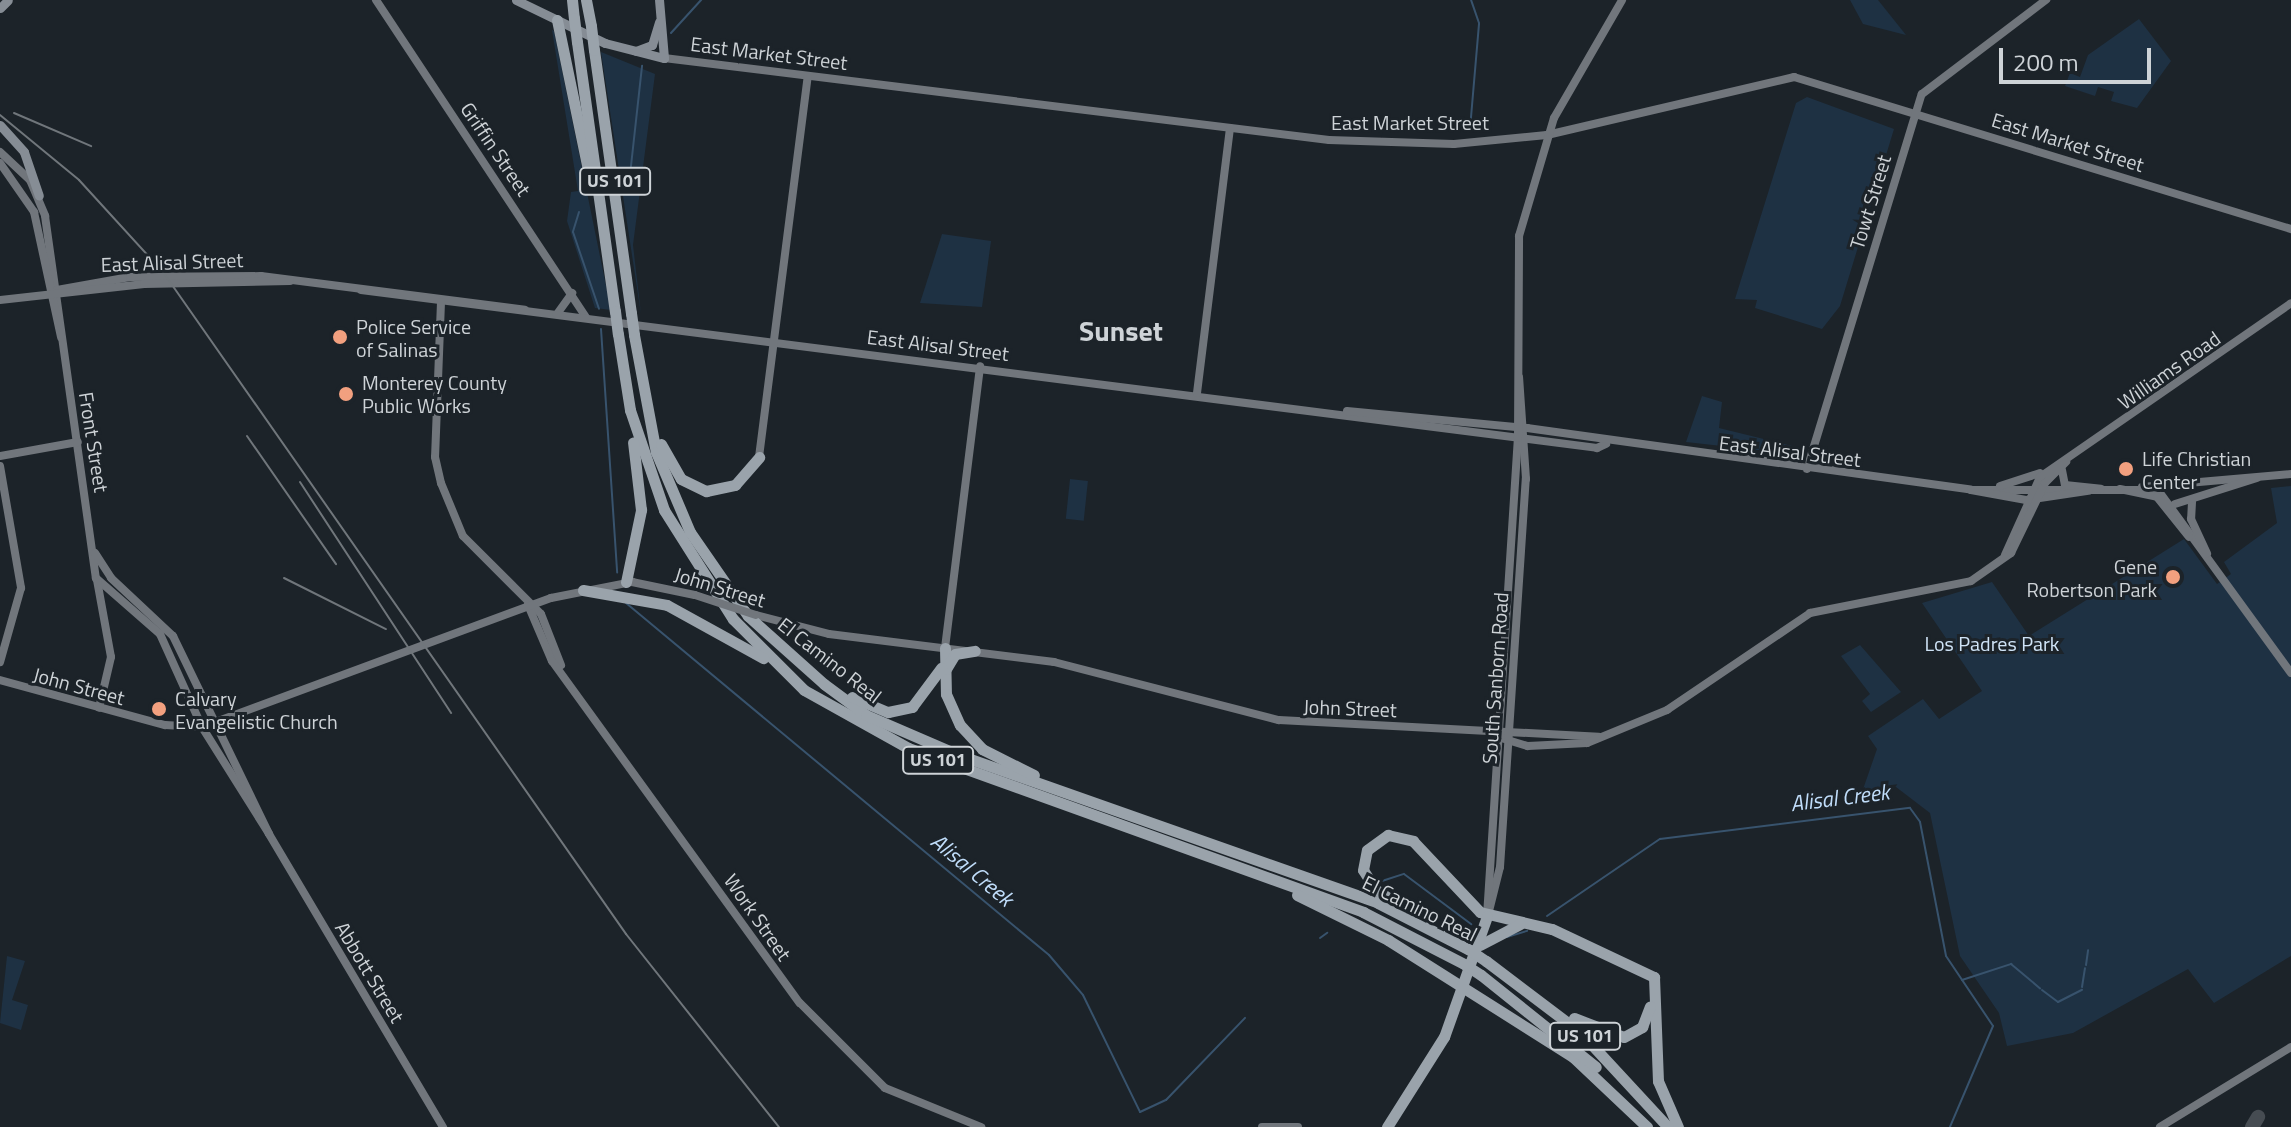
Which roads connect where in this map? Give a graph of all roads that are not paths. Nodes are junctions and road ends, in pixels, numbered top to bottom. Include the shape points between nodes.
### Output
1 (8, 0) edge
2 (376, 0) edge
3 (516, 0) edge
4 (572, 0) edge
5 (659, 0) edge
6 (1622, 0) edge
7 (2046, 0) edge
8 (587, 1) edge
9 (0, 8) edge
10 (661, 15) junction
11 (557, 20) junction
12 (631, 51) junction
13 (664, 58) junction
14 (808, 77) junction
15 (1914, 113) junction
16 (0, 125) edge
17 (1230, 128) junction
18 (1547, 135) junction
19 (0, 152) edge
20 (0, 163) edge
21 (39, 196) junction
22 (2291, 229) edge
23 (605, 240) junction
24 (53, 291) junction
25 (572, 292) junction
26 (0, 300) edge
27 (441, 300) junction
28 (2291, 303) edge
29 (557, 314) junction
30 (586, 317) junction
31 (773, 340) junction
32 (980, 366) junction
33 (1197, 393) junction
34 (646, 405) junction
35 (630, 410) junction
36 (1347, 411) junction
37 (1522, 428) junction
38 (1523, 438) junction
39 (78, 442) junction
40 (1606, 444) junction
41 (0, 456) edge
42 (759, 457) joint
43 (0, 466) edge
44 (2064, 466) junction
45 (1807, 469) junction
46 (2048, 470) junction
47 (2291, 474) edge
48 (2178, 480) junction
49 (2245, 480) junction
50 (2192, 483) junction
51 (1981, 487) junction
52 (2142, 487) junction
53 (2119, 488) junction
54 (1971, 490) junction
55 (2102, 490) junction
56 (2028, 496) junction
57 (2038, 496) junction
58 (2171, 501) junction
59 (2193, 501) junction
60 (2196, 544) junction
61 (95, 553) junction
62 (2005, 555) junction
63 (2207, 555) junction
64 (96, 578) junction
65 (626, 582) junction
66 (583, 590) junction
67 (528, 605) junction
68 (945, 648) junction
69 (975, 651) junction
70 (0, 662) edge
71 (186, 667) junction
72 (776, 667) junction
73 (177, 670) junction
74 (2291, 673) edge
75 (945, 677) junction
76 (0, 680) edge
77 (824, 684) junction
78 (99, 708) junction
79 (206, 726) junction
80 (1510, 734) junction
81 (1498, 737) junction
82 (1599, 737) junction
83 (1509, 744) junction
84 (1068, 793) junction
85 (1265, 877) junction
86 (1487, 916) junction
87 (1528, 923) junction
88 (1438, 931) junction
89 (1474, 948) junction
90 (1638, 969) junction
91 (1466, 987) junction
92 (1530, 990) junction
93 (2291, 1047) edge
94 (443, 1127) edge
95 (981, 1127) edge
96 (1262, 1127) edge
97 (1298, 1127) edge
98 (1387, 1127) edge
99 (1648, 1127) edge
100 (1668, 1127) edge
101 (1678, 1127) edge
102 (2160, 1127) edge

1 - 9 main road
2 - 25 main road, Griffin Street
3 - 11 main road, East Market Street
4 - 23 highway, El Camino Real / US 101, bridge
5 - 10 main road
6 - 18 main road
7 - 15 main road, Towt Street via 1939,76
8 - 34 highway, El Camino Real / US 101, bridge
10 - 12 main road via 652,45
10 - 13 main road
11 - 12 main road, East Market Street
11 - 23 highway
12 - 13 main road, East Market Street
13 - 14 main road, East Market Street
14 - 17 main road, East Market Street
14 - 31 main road
15 - 18 main road, East Market Street via 1789,77
15 - 22 main road, East Market Street
15 - 45 main road, Towt Street
16 - 21 main road via 24,152
17 - 18 main road, East Market Street via 1382,142
17 - 33 main road
18 - 37 main road via 1519,236
19 - 21 main road
20 - 24 main road via 20,183 34,212
21 - 24 main road
23 - 35 highway, El Camino Real / US 101, bridge
24 - 26 main road, East Alisal Street
24 - 27 main road, East Alisal Street via 154,276 290,281
24 - 39 main road, Front Street
25 - 29 main road
25 - 30 main road, Griffin Street
27 - 29 main road, East Alisal Street
27 - 67 main road, Work Street via 435,457 441,483 467,542
28 - 44 main road, Williams Road
29 - 30 main road, East Alisal Street
30 - 31 main road, East Alisal Street
31 - 32 main road, East Alisal Street
31 - 42 main road
32 - 33 main road, East Alisal Street
32 - 68 main road
33 - 36 main road, East Alisal Street
34 - 42 highway via 667,460 693,487 730,487
34 - 77 highway, El Camino Real / US 101 via 661,465 698,546 748,616
35 - 65 highway via 641,510
35 - 72 highway, El Camino Real / US 101 via 652,483 685,549
36 - 37 main road, East Alisal Street
36 - 38 main road, East Alisal Street
37 - 38 main road
37 - 40 main road, East Alisal Street
38 - 40 main road, East Alisal Street
38 - 80 main road, South Sanborn Road
38 - 81 main road, South Sanborn Road
39 - 41 main road
39 - 61 main road, Front Street
40 - 45 main road, East Alisal Street
43 - 70 main road via 21,585
44 - 46 main road, Williams Road
44 - 55 main road via 2065,485
44 - 57 main road, Williams Road
45 - 54 main road, East Alisal Street
46 - 51 main road
46 - 56 main road, Williams Road
47 - 49 main road, East Alisal Street
48 - 50 main road, East Alisal Street
48 - 52 main road, East Alisal Street
48 - 58 main road
49 - 50 main road, East Alisal Street
49 - 59 main road, East Alisal Street
50 - 59 main road
51 - 54 main road, East Alisal Street
51 - 56 main road, East Alisal Street
52 - 53 main road, East Alisal Street
52 - 58 main road, East Alisal Street
53 - 55 main road, East Alisal Street
53 - 60 main road via 2162,500
54 - 56 main road, East Alisal Street
55 - 57 main road, East Alisal Street
56 - 57 main road, East Alisal Street
56 - 62 main road
57 - 62 main road, John Street
58 - 59 main road, East Alisal Street
58 - 60 main road
59 - 63 main road via 2191,519
60 - 63 main road
61 - 64 main road
61 - 71 main road, Abbott Street via 111,578 166,626
62 - 82 main road, John Street via 1952,588 1810,613 1667,710
63 - 74 main road
64 - 73 main road, Abbott Street via 149,622
64 - 78 main road via 108,637
65 - 66 main road, John Street
65 - 68 main road, John Street, bridge via 695,595 829,634
66 - 67 main road, John Street
66 - 72 highway via 667,605 723,630
67 - 79 main road, John Street
67 - 95 main road, Work Street via 528,618 800,1003 850,1060 910,1102
68 - 69 main road, John Street
68 - 75 highway
68 - 77 highway via 940,677 912,707 878,710
69 - 75 highway via 954,655
69 - 81 main road, John Street via 1082,668 1260,717
71 - 73 main road
71 - 79 main road, Abbott Street
72 - 85 highway, El Camino Real / US 101 via 908,748
73 - 79 main road, Abbott Street
75 - 84 highway via 950,708 968,736
76 - 78 main road, John Street
77 - 84 highway, El Camino Real / US 101 via 897,730
78 - 79 main road, John Street
79 - 94 main road, Abbott Street
80 - 81 main road, John Street
80 - 82 main road, John Street
80 - 83 main road, South Sanborn Road
81 - 83 main road, John Street
81 - 86 main road, South Sanborn Road
82 - 83 main road, John Street via 1570,746
83 - 86 main road, South Sanborn Road via 1500,867
84 - 88 highway, El Camino Real / US 101
85 - 91 highway
85 - 99 highway, El Camino Real / US 101, bridge via 1411,932 1481,975 1570,1042
86 - 87 highway
86 - 88 highway via 1413,841 1392,835 1375,841 1364,857 1368,882
86 - 89 highway, South Sanborn Road
87 - 89 highway via 1500,928
87 - 90 highway
88 - 89 highway, El Camino Real / US 101
89 - 91 highway, South Sanborn Road
89 - 92 highway, El Camino Real / US 101, bridge
90 - 92 highway via 1649,1012 1624,1037 1596,1032
90 - 101 highway via 1654,977 1658,1081
91 - 98 highway, South Sanborn Road via 1431,1063
91 - 99 highway via 1583,1064
92 - 100 highway, El Camino Real / US 101 via 1604,1054
93 - 102 main road
96 - 97 main road

